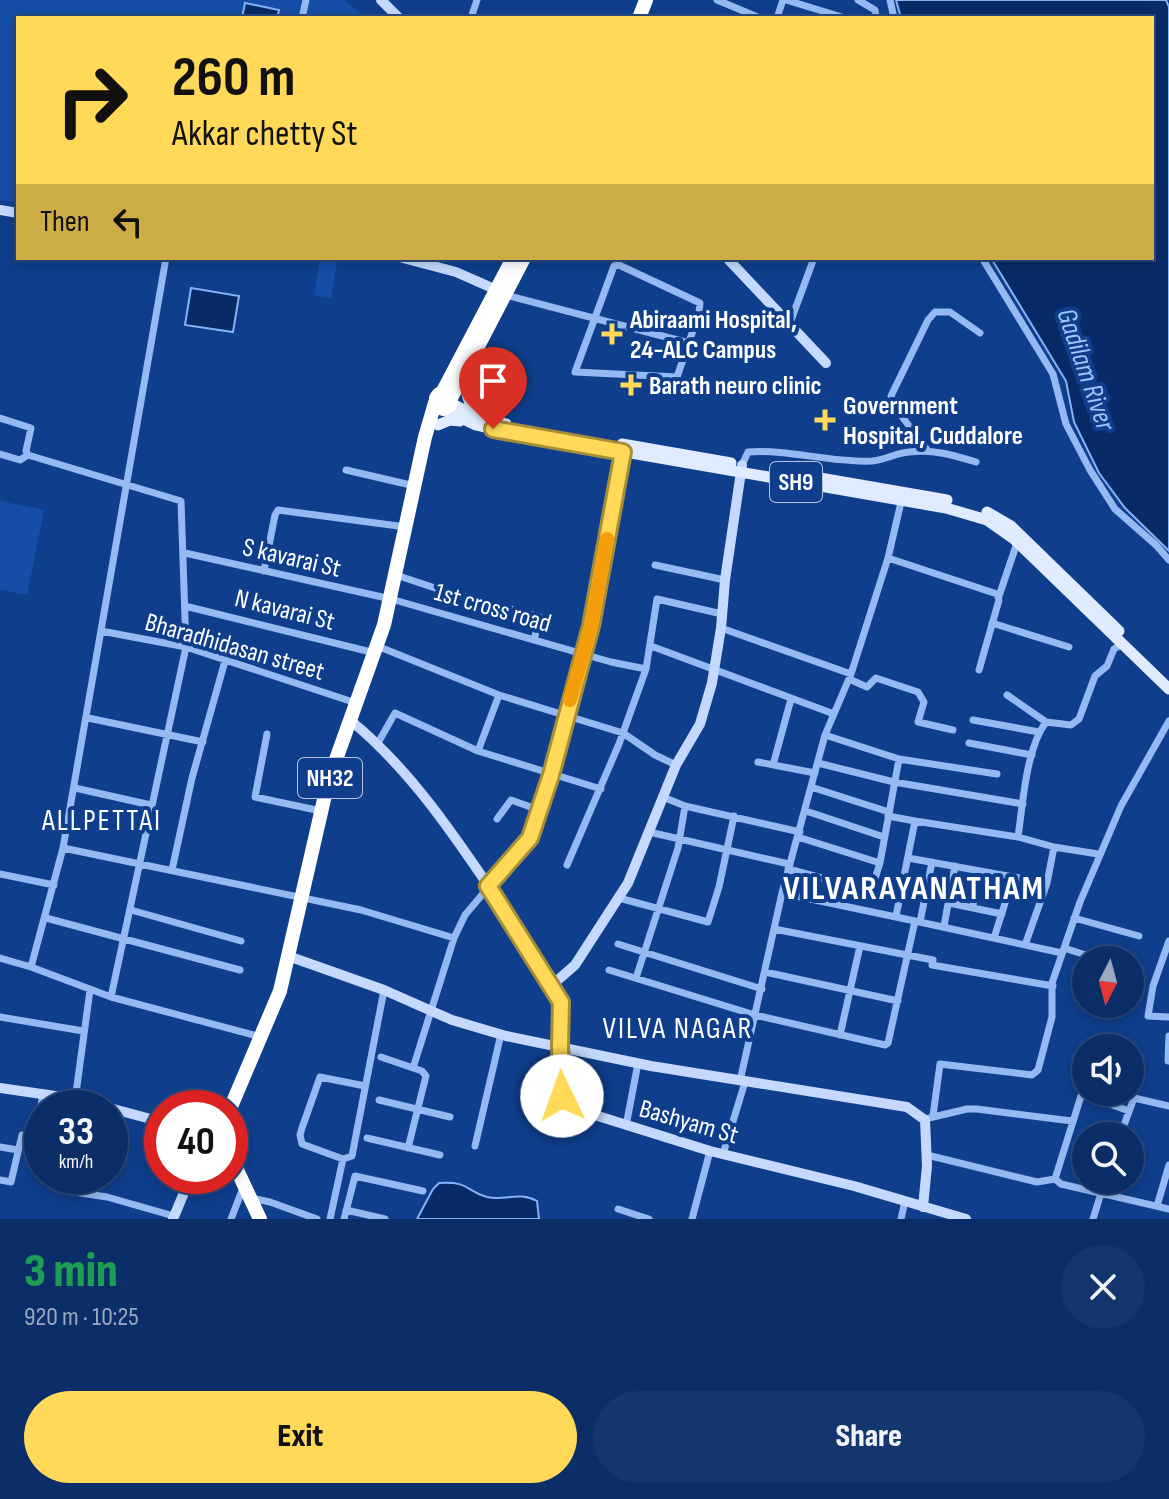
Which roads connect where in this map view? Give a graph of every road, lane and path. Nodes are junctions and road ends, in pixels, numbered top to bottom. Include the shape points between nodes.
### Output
1 (381, 0) edge
2 (717, 0) edge
3 (785, 0) edge
4 (858, 0) edge
5 (397, 16) edge
6 (755, 16) edge
7 (838, 16) edge
8 (876, 16) edge
9 (166, 260) edge
10 (411, 260) edge
11 (512, 260) edge
12 (523, 260) edge
13 (729, 260) edge
14 (813, 260) edge
15 (983, 260) edge
16 (501, 292) junction
17 (594, 319) junction
18 (790, 323) junction
19 (980, 333) dead end
20 (689, 343) junction
21 (472, 354) junction
22 (826, 363) dead end
23 (445, 403) junction
24 (0, 418) edge
25 (479, 422) junction
26 (438, 425) junction
27 (425, 445) junction
28 (624, 448) junction
29 (928, 451) junction
30 (0, 454) edge
31 (28, 455) junction
32 (976, 462) dead end
33 (742, 469) junction
34 (346, 470) dead end
35 (126, 486) junction
36 (415, 486) junction
37 (903, 496) junction
38 (406, 527) junction
39 (1019, 539) junction
40 (185, 553) junction
41 (888, 558) junction
42 (1169, 560) edge
43 (655, 565) dead end
44 (264, 571) junction
45 (396, 575) junction
46 (725, 580) junction
47 (999, 596) junction
48 (391, 599) junction
49 (185, 606) junction
50 (722, 614) junction
51 (992, 623) junction
52 (721, 628) junction
53 (101, 631) junction
54 (534, 640) junction
55 (1122, 644) junction
56 (651, 646) junction
57 (186, 647) junction
58 (1069, 647) dead end
59 (376, 650) junction
60 (584, 654) junction
61 (225, 661) junction
62 (646, 669) junction
63 (712, 670) junction
64 (979, 670) dead end
65 (850, 676) junction
66 (1169, 680) edge
67 (1169, 689) edge
68 (499, 695) junction
69 (1007, 695) dead end
70 (791, 699) junction
71 (356, 703) junction
72 (566, 714) junction
73 (834, 714) junction
74 (88, 718) junction
75 (350, 720) junction
76 (973, 720) dead end
77 (1169, 721) edge
78 (1046, 722) junction
79 (953, 730) dead end
80 (1039, 732) junction
81 (623, 733) junction
82 (267, 734) dead end
83 (167, 735) junction
84 (825, 735) junction
85 (203, 742) junction
86 (378, 743) junction
87 (969, 743) dead end
88 (478, 751) junction
89 (1032, 755) junction
90 (899, 759) junction
91 (758, 762) dead end
92 (818, 763) junction
93 (676, 765) junction
94 (773, 765) junction
95 (815, 773) junction
96 (997, 774) dead end
97 (551, 775) junction
98 (894, 782) junction
99 (811, 787) junction
100 (75, 788) junction
101 (601, 789) junction
102 (663, 797) junction
103 (1023, 804) junction
104 (151, 805) junction
105 (685, 806) junction
106 (539, 810) junction
107 (321, 811) junction
108 (806, 811) junction
109 (888, 814) junction
110 (734, 816) junction
111 (497, 819) dead end
112 (915, 821) junction
113 (649, 832) junction
114 (799, 834) junction
115 (884, 837) junction
116 (1018, 837) junction
117 (679, 838) junction
118 (1054, 847) junction
119 (63, 848) junction
120 (726, 848) junction
121 (1098, 854) junction
122 (908, 858) junction
123 (932, 862) junction
124 (880, 863) junction
125 (139, 865) junction
126 (567, 865) dead end
127 (955, 866) junction
128 (788, 867) junction
129 (172, 870) junction
130 (977, 871) junction
131 (0, 874) edge
132 (1013, 878) junction
133 (1047, 883) junction
134 (54, 885) junction
135 (488, 886) junction
136 (782, 893) junction
137 (301, 896) junction
138 (619, 898) junction
139 (949, 903) junction
140 (973, 907) junction
141 (657, 909) junction
142 (131, 910) junction
143 (1002, 914) junction
144 (896, 916) junction
145 (46, 918) junction
146 (1074, 918) junction
147 (918, 921) junction
148 (944, 926) junction
149 (774, 929) junction
150 (1139, 936) dead end
151 (124, 938) junction
152 (454, 938) junction
153 (994, 938) junction
154 (241, 941) dead end
155 (1169, 941) edge
156 (618, 944) dead end
157 (1025, 945) junction
158 (860, 946) junction
159 (1063, 951) junction
160 (644, 952) junction
161 (1072, 953) edge
162 (288, 956) junction
163 (908, 956) junction
164 (0, 958) edge
165 (31, 967) junction
166 (240, 970) dead end
167 (609, 970) dead end
168 (765, 972) junction
169 (1157, 975) junction
170 (636, 978) junction
171 (1169, 978) edge
172 (551, 986) junction
173 (1053, 986) junction
174 (762, 989) junction
175 (90, 990) junction
176 (384, 990) junction
177 (849, 992) junction
178 (111, 997) junction
179 (898, 1001) junction
180 (432, 1013) junction
181 (755, 1015) junction
182 (0, 1017) edge
183 (1169, 1017) edge
184 (83, 1031) junction
185 (501, 1034) junction
186 (840, 1035) junction
187 (1169, 1036) edge
188 (261, 1037) junction
189 (560, 1047) junction
190 (381, 1057) dead end
191 (1168, 1061) edge
192 (638, 1063) junction
193 (413, 1068) junction
194 (742, 1082) junction
195 (365, 1086) junction
196 (0, 1088) edge
197 (77, 1090) edge
198 (237, 1090) edge
199 (24, 1091) edge
200 (379, 1100) dead end
201 (1169, 1106) edge
202 (418, 1110) junction
203 (1129, 1111) junction
204 (450, 1117) dead end
205 (929, 1118) junction
206 (1072, 1121) junction
207 (1125, 1122) edge
208 (626, 1126) junction
209 (24, 1135) edge
210 (367, 1138) dead end
211 (475, 1146) dead end
212 (0, 1147) edge
213 (408, 1148) junction
214 (18, 1150) junction
215 (710, 1151) junction
216 (723, 1154) junction
217 (440, 1155) dead end
218 (927, 1155) junction
219 (343, 1159) junction
220 (1169, 1165) edge
221 (1055, 1179) junction
222 (0, 1180) edge
223 (1072, 1187) edge
224 (423, 1191) dead end
225 (248, 1193) edge
226 (84, 1194) edge
227 (183, 1194) edge
228 (245, 1194) edge
229 (247, 1194) edge
230 (1100, 1194) edge
231 (1104, 1194) edge
232 (905, 1201) junction
233 (1157, 1206) junction
234 (923, 1207) junction
235 (618, 1209) dead end
236 (1169, 1209) edge
237 (346, 1210) junction
238 (173, 1218) edge
239 (231, 1219) edge
240 (260, 1219) edge
241 (317, 1219) edge
242 (330, 1219) edge
243 (344, 1219) edge
244 (385, 1219) edge
245 (649, 1219) edge
246 (692, 1219) edge
247 (901, 1219) edge
248 (966, 1219) edge
249 (1093, 1219) edge

1 - 5 street
2 - 6 street
3 - 7 street
4 - 8 street
9 - 35 street
10 - 16 street
11 - 16 highway, NH32
12 - 16 highway, NH32
13 - 18 street
14 - 18 street
15 - 42 street via 1053,374 1066,424 1090,470 1115,509
16 - 17 street
16 - 21 highway, NH32
16 - 23 highway, NH32
17 - 20 street
17 - 20 street via 614,266 619,265 700,303
17 - 20 street via 575,372 677,377
18 - 22 street
19 - 29 street via 950,312 935,312 891,396
21 - 23 highway, NH32
21 - 25 main road via 467,394
23 - 25 main road, SH9
23 - 26 highway, NH32
23 - 27 highway, NH32
24 - 31 street via 31,428
25 - 26 main road
25 - 28 main road, SH9
26 - 27 highway, NH32
27 - 36 highway, NH32
28 - 33 main road, SH9
28 - 60 street
29 - 32 street
29 - 33 street via 874,461 748,452
30 - 31 street via 20,460
31 - 35 street
33 - 37 main road, SH9
33 - 46 street
34 - 36 street
35 - 40 street via 181,501
35 - 53 street
36 - 38 highway, NH32
37 - 39 main road, SH9 via 978,516
37 - 41 street
38 - 44 street via 278,510
38 - 45 highway, NH32
39 - 47 street
39 - 55 main road, SH9
39 - 66 main road
40 - 44 street, S kavarai St
40 - 49 street
41 - 47 street
41 - 65 street
43 - 46 street
44 - 48 street, S kavarai St
45 - 48 highway, NH32
45 - 54 street via 540,617
46 - 50 street
47 - 51 street
48 - 54 street, 1st cross road
48 - 59 highway, NH32
49 - 57 street
49 - 59 street, N kavarai St
50 - 52 street
50 - 56 street via 657,599
51 - 58 street
51 - 64 street
52 - 63 street
52 - 65 street
53 - 57 street, Bharadhidasan street
53 - 74 street
54 - 60 street, 1st cross road
55 - 67 main road, SH9
55 - 78 street via 1095,676 1079,719 1071,725
56 - 62 street
56 - 63 street
57 - 61 street, Bharadhidasan street
57 - 83 street
59 - 68 street, N kavarai St
59 - 71 highway, NH32
60 - 62 street, 1st cross road
60 - 72 street
61 - 71 street, Bharadhidasan street
61 - 85 street
62 - 81 street
63 - 70 street
63 - 93 street via 700,724
65 - 73 street
65 - 79 street via 867,687 876,678 918,692 924,702 918,722
68 - 72 street, N kavarai St
68 - 88 street
69 - 78 street
70 - 73 street
70 - 94 street
71 - 75 highway, NH32
72 - 81 street, N kavarai St
72 - 97 street
73 - 84 street
74 - 83 street
74 - 100 street
75 - 86 street, Bashyam St
75 - 107 highway, NH32
76 - 80 street
77 - 121 street
78 - 80 street
80 - 89 street
81 - 93 street, N kavarai St
81 - 101 street
82 - 107 street via 255,797
83 - 85 street
83 - 104 street
84 - 90 street
84 - 92 street
85 - 129 street
86 - 88 street via 395,713
86 - 135 street, Bashyam St via 440,815
87 - 89 street
88 - 97 street
89 - 103 street
90 - 96 street
90 - 98 street
91 - 94 street
92 - 95 street
92 - 98 street
93 - 102 street
94 - 95 street
95 - 99 street
97 - 101 street
97 - 106 street
98 - 103 street
98 - 109 street
99 - 108 street
99 - 109 street
100 - 104 street
100 - 119 street
101 - 126 street
102 - 105 street
102 - 113 street
103 - 116 street
104 - 125 street
105 - 110 street
105 - 117 street
106 - 111 street via 511,800
106 - 135 street via 530,838
107 - 137 highway, NH32
108 - 114 street
108 - 115 street
109 - 112 street
109 - 115 street
110 - 114 street
110 - 120 street
112 - 116 street
112 - 122 street
113 - 117 street
113 - 138 street
114 - 124 street
114 - 128 street
115 - 124 street
116 - 118 street
117 - 120 street
117 - 141 street
118 - 121 street
118 - 133 street
119 - 125 street
119 - 134 street
120 - 128 street
120 - 141 street via 708,922
121 - 146 street
122 - 123 street
122 - 144 street
123 - 127 street
123 - 147 street
124 - 128 street via 874,887 867,891
125 - 129 street
125 - 142 street
127 - 130 street
127 - 139 street
128 - 136 street
129 - 137 street
130 - 132 street
130 - 140 street
131 - 134 street
132 - 133 street
132 - 143 street
133 - 157 street
134 - 145 street
135 - 152 street
135 - 172 street, Bashyam St
136 - 144 street
136 - 149 street
137 - 152 street
137 - 162 highway, NH32
138 - 141 street
138 - 172 street via 575,965
139 - 140 street
139 - 148 street
140 - 143 street
141 - 160 street
142 - 151 street
142 - 154 street
143 - 153 street
144 - 147 street
145 - 151 street
145 - 165 street
146 - 150 street
146 - 159 street
147 - 148 street
147 - 163 street
148 - 153 street
149 - 158 street
149 - 168 street
151 - 166 street
151 - 178 street
152 - 180 street
153 - 157 street
155 - 169 street
156 - 160 street
157 - 159 street
158 - 163 street
158 - 177 street
159 - 161 street
159 - 173 street
160 - 170 street
160 - 174 street
162 - 176 street
162 - 188 highway, NH32
163 - 173 street
163 - 179 street
164 - 165 street
165 - 175 street
167 - 170 street
168 - 174 street
168 - 177 street
169 - 171 street
169 - 183 street via 1148,1016
170 - 181 street
172 - 189 street, Bashyam St via 561,1002
173 - 205 street via 1052,1017 1036,1073 940,1064
174 - 181 street
175 - 178 street
175 - 184 street
176 - 180 street
176 - 195 street
177 - 179 street
177 - 186 street
178 - 188 street
179 - 186 street via 885,1045
180 - 185 street
180 - 193 street
181 - 186 street
181 - 194 street
182 - 184 street
184 - 197 street
185 - 189 street
185 - 211 street
187 - 191 street
188 - 198 highway, NH32
189 - 192 street
189 - 208 street, Bashyam St via 565,1103
190 - 193 street
192 - 194 street
192 - 208 street
193 - 202 street via 426,1076
194 - 205 street via 901,1105
194 - 216 street
195 - 219 street via 352,1156
195 - 219 street via 320,1077 302,1128 302,1144
196 - 199 street
200 - 202 street
201 - 203 street via 1134,1098
202 - 204 street
202 - 213 street
203 - 206 street via 1084,1096
203 - 207 street
205 - 206 street via 977,1109
205 - 218 street
206 - 221 street
208 - 215 street, Bashyam St
209 - 214 street
210 - 213 street
212 - 214 street
213 - 217 street
214 - 222 street via 11,1182
215 - 216 street, Bashyam St
215 - 246 street
216 - 232 street, Bashyam St
218 - 221 street via 1037,1182
218 - 234 street
219 - 242 street
220 - 233 street
221 - 223 street
224 - 237 street via 355,1176
225 - 241 street
226 - 238 street
227 - 238 street
228 - 239 street
229 - 240 highway
230 - 249 street
231 - 233 street
232 - 234 street, Bashyam St
232 - 247 street
233 - 236 street
234 - 248 street, Bashyam St
235 - 245 street
237 - 243 street
237 - 244 street

